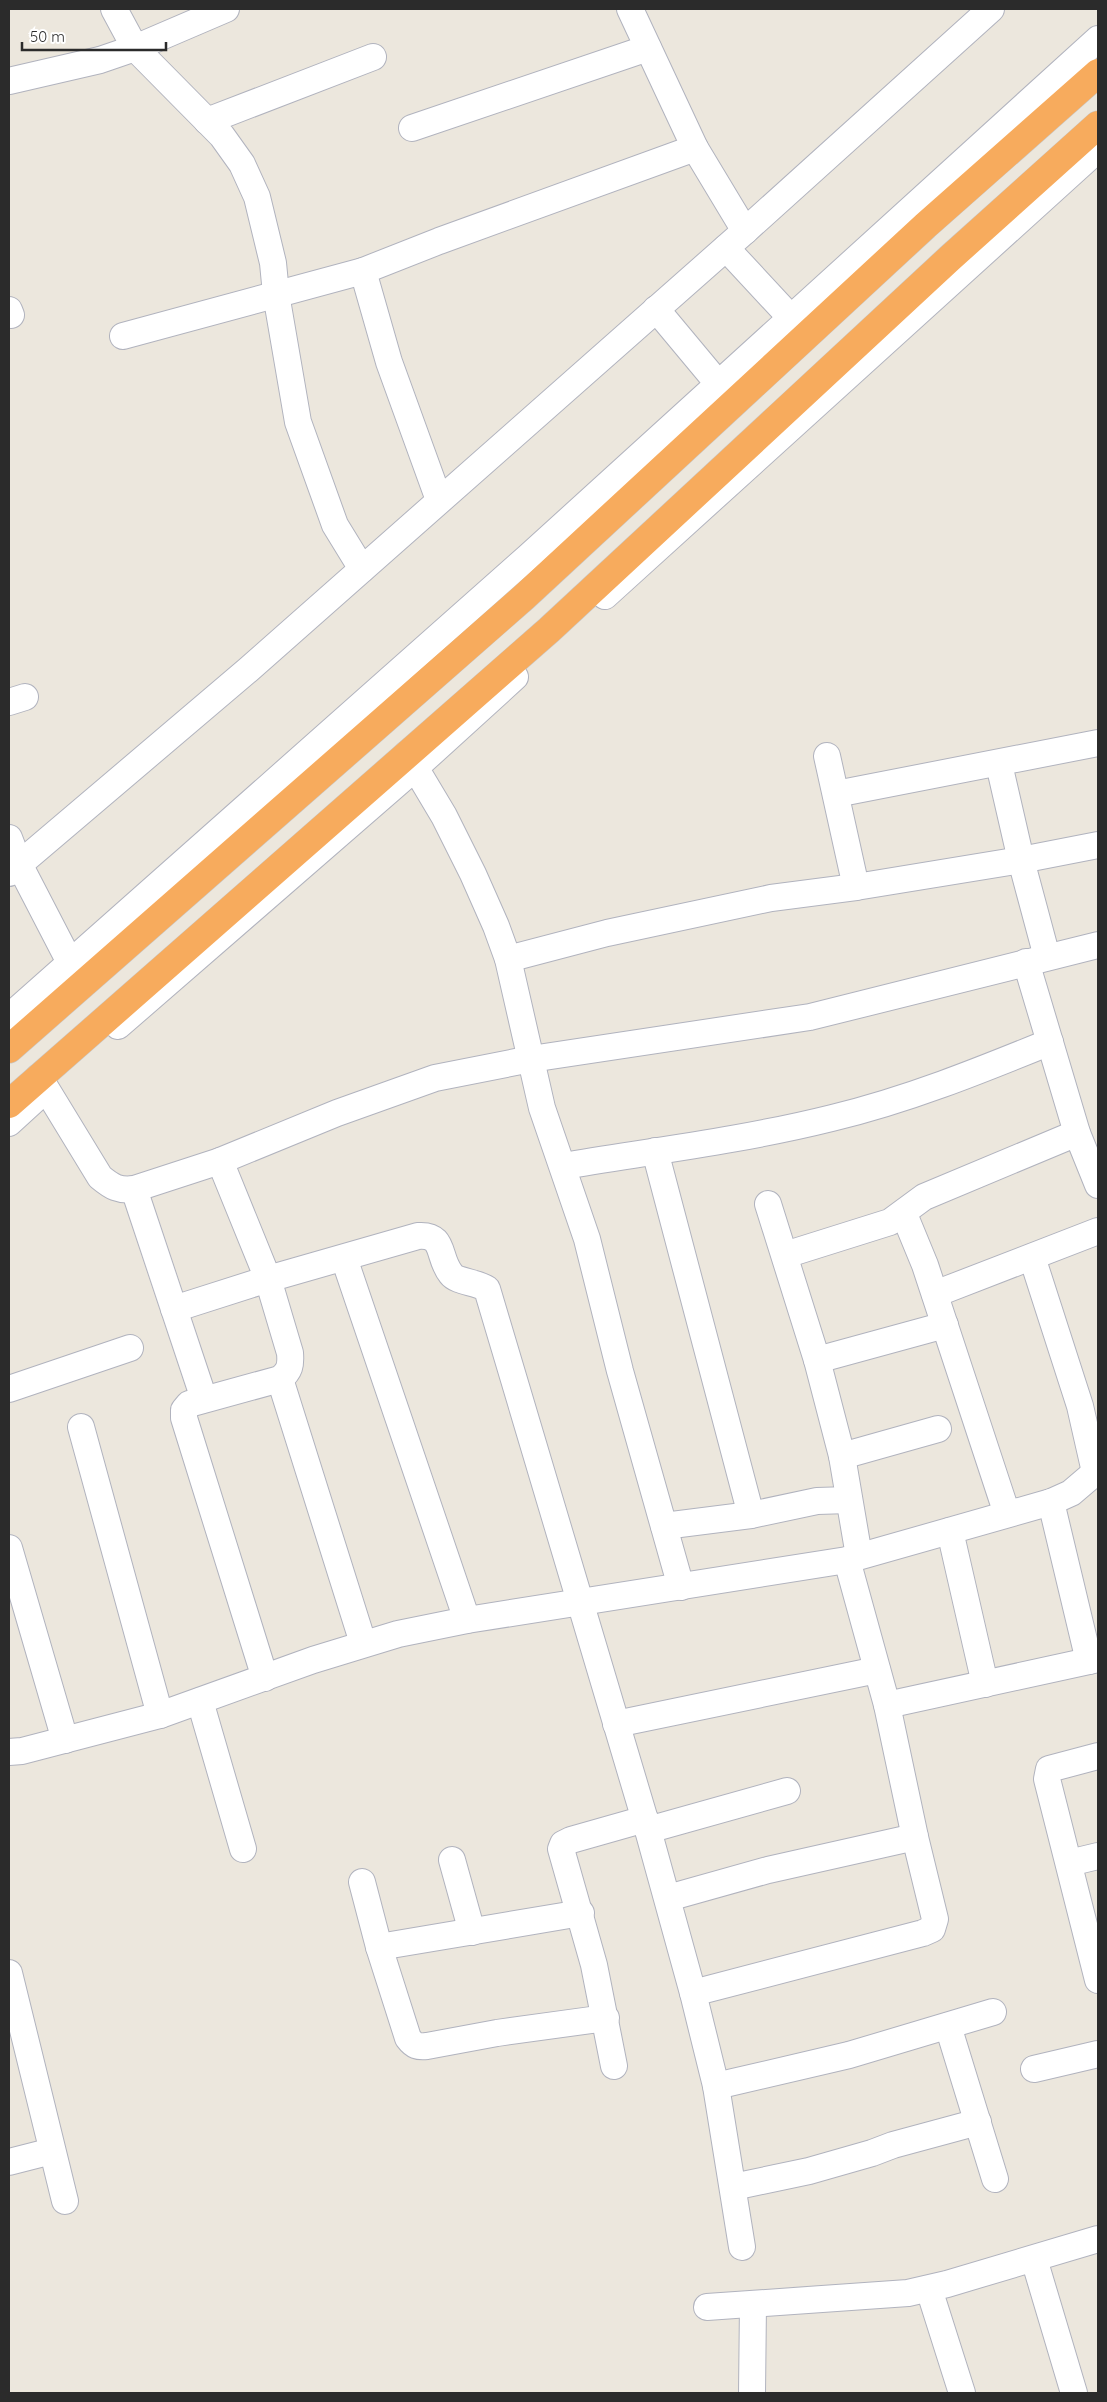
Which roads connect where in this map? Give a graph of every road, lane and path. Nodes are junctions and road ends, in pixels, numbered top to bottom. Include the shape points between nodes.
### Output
1 (114, 9) edge
2 (226, 9) edge
3 (630, 9) edge
4 (991, 9) edge
5 (1098, 39) edge
6 (135, 48) junction
7 (648, 48) junction
8 (373, 57) dead end
9 (1098, 72) edge
10 (9, 81) edge
11 (207, 121) junction
12 (1098, 125) edge
13 (412, 128) dead end
14 (695, 148) junction
15 (1098, 149) edge
16 (736, 240) junction
17 (363, 271) junction
18 (276, 294) junction
19 (656, 309) junction
20 (800, 328) junction
21 (124, 336) dead end
22 (727, 394) junction
23 (439, 500) junction
24 (362, 569) junction
25 (1098, 742) edge
26 (827, 756) dead end
27 (411, 761) junction
28 (999, 764) junction
29 (836, 794) junction
30 (9, 838) edge
31 (1098, 844) edge
32 (1021, 860) junction
33 (14, 868) edge
34 (856, 888) junction
35 (1098, 945) edge
36 (508, 960) junction
37 (1037, 960) junction
38 (76, 974) junction
39 (9, 1017) edge
40 (1050, 1042) junction
41 (9, 1049) edge
42 (531, 1059) junction
43 (43, 1083) junction
44 (9, 1104) edge
45 (9, 1123) edge
46 (1078, 1133) junction
47 (655, 1151) junction
48 (220, 1161) junction
49 (563, 1166) junction
50 (1098, 1184) edge
51 (134, 1189) junction
52 (768, 1204) dead end
53 (904, 1214) junction
54 (1098, 1231) edge
55 (786, 1254) junction
56 (1032, 1257) junction
57 (344, 1258) junction
58 (268, 1279) junction
59 (935, 1294) junction
60 (174, 1309) junction
61 (945, 1324) junction
62 (130, 1348) dead end
63 (817, 1360) junction
64 (280, 1379) junction
65 (9, 1387) edge
66 (204, 1399) junction
67 (1089, 1402) edge
68 (81, 1427) dead end
69 (938, 1429) dead end
70 (842, 1456) junction
71 (1097, 1472) edge
72 (849, 1500) junction
73 (1051, 1502) junction
74 (1007, 1514) junction
75 (751, 1516) junction
76 (664, 1526) junction
77 (950, 1531) junction
78 (9, 1548) edge
79 (853, 1558) junction
80 (680, 1587) junction
81 (581, 1603) junction
82 (467, 1620) junction
83 (363, 1643) junction
84 (1094, 1660) edge
85 (878, 1670) junction
86 (265, 1678) junction
87 (986, 1684) junction
88 (200, 1702) junction
89 (887, 1705) junction
90 (160, 1715) junction
91 (616, 1724) junction
92 (65, 1740) junction
93 (9, 1752) edge
94 (1098, 1756) edge
95 (787, 1791) dead end
96 (646, 1825) junction
97 (915, 1837) junction
98 (243, 1849) dead end
99 (1098, 1856) edge
100 (452, 1860) dead end
101 (1069, 1863) junction
102 (362, 1882) dead end
103 (668, 1898) junction
104 (581, 1914) junction
105 (472, 1932) junction
106 (379, 1946) junction
107 (1095, 1953) edge
108 (9, 1972) edge
109 (1098, 1980) edge
110 (693, 1993) junction
111 (993, 2012) dead end
112 (606, 2018) junction
113 (948, 2026) junction
114 (18, 2052) edge
115 (1098, 2055) edge
116 (614, 2066) dead end
117 (1034, 2069) dead end
118 (716, 2086) junction
119 (978, 2122) junction
120 (52, 2151) junction
121 (9, 2162) edge
122 (996, 2178) dead end
123 (732, 2187) junction
124 (65, 2201) dead end
125 (1098, 2239) edge
126 (742, 2247) dead end
127 (1034, 2259) junction
128 (929, 2289) junction
129 (753, 2304) junction
130 (707, 2307) dead end
131 (752, 2393) edge
132 (962, 2393) edge
133 (1074, 2393) edge

1 - 6 street
2 - 6 street
3 - 7 street
4 - 16 street
5 - 20 street
6 - 10 street via 100,60
6 - 11 street
7 - 13 street
7 - 14 street
8 - 11 street
9 - 20 highway via 925,226
11 - 18 street via 242,164 257,198 274,263
12 - 27 highway via 950,258
14 - 16 street
14 - 17 street
15 - 27 street
16 - 19 street
16 - 20 street
17 - 18 street
17 - 23 street via 388,362
18 - 21 street
18 - 24 street via 298,422 336,526
19 - 22 street
19 - 23 street
20 - 22 highway
22 - 38 highway via 524,597
23 - 24 street
24 - 33 street
25 - 28 street
26 - 29 street
27 - 36 street via 473,874
27 - 43 highway
28 - 29 street
28 - 32 street
29 - 34 street
30 - 33 street
31 - 32 street
32 - 34 street
32 - 37 street
33 - 38 street
34 - 36 street via 771,898 704,911
35 - 37 street
36 - 42 street
37 - 40 street
37 - 42 street via 810,1017
38 - 39 street
38 - 41 highway
40 - 46 street
40 - 47 street via 960,1078 832,1118
42 - 48 street via 435,1078
42 - 49 street via 542,1108
43 - 44 highway
43 - 45 street
43 - 51 street via 100,1177 121,1190
46 - 50 street
46 - 53 street via 924,1197
47 - 49 street
47 - 75 street
48 - 51 street
48 - 58 street
49 - 76 street via 587,1239
51 - 60 street
52 - 55 street
53 - 55 street via 890,1222
53 - 59 street
54 - 56 street
55 - 63 street
56 - 59 street
56 - 67 street
57 - 58 street
57 - 81 street via 418,1236 429,1236 435,1239 451,1275 487,1290
57 - 82 street
58 - 60 street
58 - 64 street via 290,1353 288,1372
59 - 61 street
60 - 66 street
61 - 63 street
61 - 74 street
62 - 65 street
63 - 70 street
64 - 66 street
64 - 83 street
66 - 86 street via 190,1404 184,1410 184,1418
67 - 71 street
68 - 90 street
69 - 70 street
70 - 72 street
71 - 73 street via 1071,1493
72 - 75 street via 817,1501
72 - 79 street
73 - 74 street
73 - 84 street
74 - 77 street
75 - 76 street
76 - 80 street
77 - 79 street
77 - 87 street
78 - 92 street
79 - 80 street
79 - 85 street
80 - 81 street
81 - 82 street
81 - 91 street
82 - 83 street
83 - 86 street
84 - 87 street
85 - 89 street
85 - 91 street
86 - 88 street
87 - 89 street
88 - 90 street
88 - 98 street
89 - 97 street
90 - 92 street
91 - 96 street
92 - 93 street
94 - 101 street via 1049,1769 1047,1779
95 - 96 street
96 - 103 street
96 - 104 street via 563,1844 562,1857
97 - 103 street via 768,1870
97 - 110 street via 936,1920 932,1929 923,1934
99 - 101 street
100 - 105 street
101 - 107 street
102 - 106 street
103 - 110 street
104 - 105 street
104 - 112 street
105 - 106 street
106 - 112 street via 408,2038 419,2047
107 - 109 street
108 - 114 street
110 - 118 street
111 - 113 street
112 - 116 street
113 - 118 street
113 - 119 street
114 - 120 street
115 - 117 street
118 - 123 street
119 - 122 street
119 - 123 street via 810,2171
120 - 121 street
120 - 124 street
123 - 126 street
125 - 127 street
127 - 128 street
127 - 133 street
128 - 129 street
128 - 132 street
129 - 130 street
129 - 131 street

